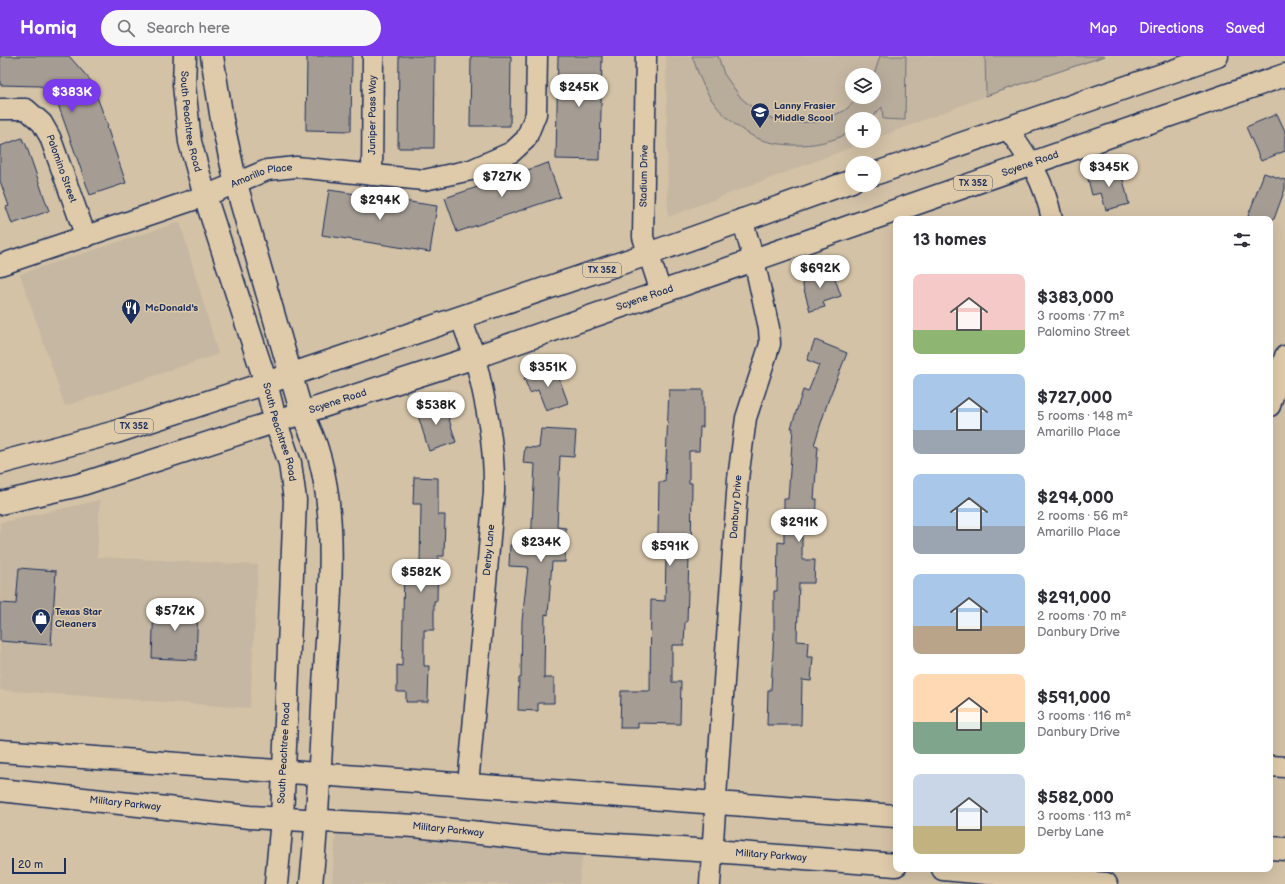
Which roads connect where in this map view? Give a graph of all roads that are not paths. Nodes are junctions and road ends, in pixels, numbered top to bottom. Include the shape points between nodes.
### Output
1 (185, 56) edge
2 (212, 56) edge
3 (373, 56) edge
4 (537, 56) edge
5 (646, 56) edge
6 (1217, 56) edge
7 (1285, 75) edge
8 (0, 109) edge
9 (1007, 128) junction
10 (1032, 163) junction
11 (881, 172) edge
12 (372, 175) junction
13 (236, 184) junction
14 (845, 184) edge
15 (205, 196) junction
16 (1051, 216) edge
17 (742, 219) junction
18 (86, 237) junction
19 (648, 254) junction
20 (754, 260) junction
21 (0, 265) edge
22 (662, 292) junction
23 (461, 318) junction
24 (1285, 356) edge
25 (475, 357) junction
26 (291, 374) junction
27 (266, 383) junction
28 (1273, 396) edge
29 (302, 414) junction
30 (276, 423) junction
31 (0, 463) edge
32 (0, 504) edge
33 (0, 752) edge
34 (1273, 766) edge
35 (1285, 767) edge
36 (284, 773) junction
37 (319, 775) junction
38 (468, 785) junction
39 (0, 790) edge
40 (716, 802) junction
41 (893, 816) edge
42 (282, 819) junction
43 (317, 822) junction
44 (1273, 848) edge
45 (1285, 849) edge
46 (713, 851) junction
47 (893, 865) edge
48 (984, 872) edge
49 (276, 884) edge
50 (311, 884) edge
51 (710, 884) edge
52 (1106, 884) edge

1 - 15 main road, South Peachtree Road via 184,86 190,142
2 - 13 main road
3 - 12 street, Juniper Pass Way
4 - 12 street, Amarillo Place via 536,114 526,139 512,152 471,170 424,180
5 - 19 street, Stadium Drive via 643,237
6 - 9 main road
7 - 10 main road, Scyene Road / TX 352
8 - 18 street, Palomino Street via 26,110 42,123 50,137
9 - 10 street
9 - 11 main road
10 - 16 street via 1048,201
10 - 20 main road, Scyene Road / TX 352
12 - 13 street, Amarillo Place via 296,167 268,170
13 - 15 street, Amarillo Place
13 - 26 main road
14 - 17 main road, TX 352
15 - 18 street, Amarillo Place
15 - 27 main road, South Peachtree Road
17 - 19 main road, TX 352
17 - 20 street, Danbury Drive
18 - 21 street, Amarillo Place
19 - 22 street, Stadium Drive
19 - 23 main road, TX 352
20 - 22 main road, Scyene Road / TX 352
20 - 40 street, Danbury Drive via 769,328 770,344 746,418 738,479
22 - 25 main road, Scyene Road / TX 352
23 - 25 street, Derby Lane
23 - 26 main road, TX 352
24 - 28 street
25 - 29 main road, Scyene Road / TX 352
25 - 38 street, Derby Lane via 491,437 494,492
26 - 27 main road, TX 352
26 - 29 main road
27 - 30 main road, South Peachtree Road
27 - 31 main road, TX 352 via 116,432
29 - 30 main road, Scyene Road / TX 352
29 - 37 main road via 323,465 329,510 330,587
30 - 32 main road, Scyene Road / TX 352 via 79,485
30 - 36 main road, South Peachtree Road via 290,463 295,500
33 - 36 main road
34 - 35 street
36 - 37 main road
36 - 42 main road, South Peachtree Road
37 - 38 main road
37 - 43 main road
38 - 40 main road
39 - 42 main road, Military Parkway
40 - 41 main road
40 - 46 street, Danbury Drive
42 - 43 main road, Military Parkway
42 - 49 main road, South Peachtree Road
43 - 46 main road, Military Parkway via 414,826 553,841
43 - 50 main road
44 - 45 main road
46 - 47 main road, Military Parkway
46 - 51 street, Danbury Drive
48 - 52 main road

